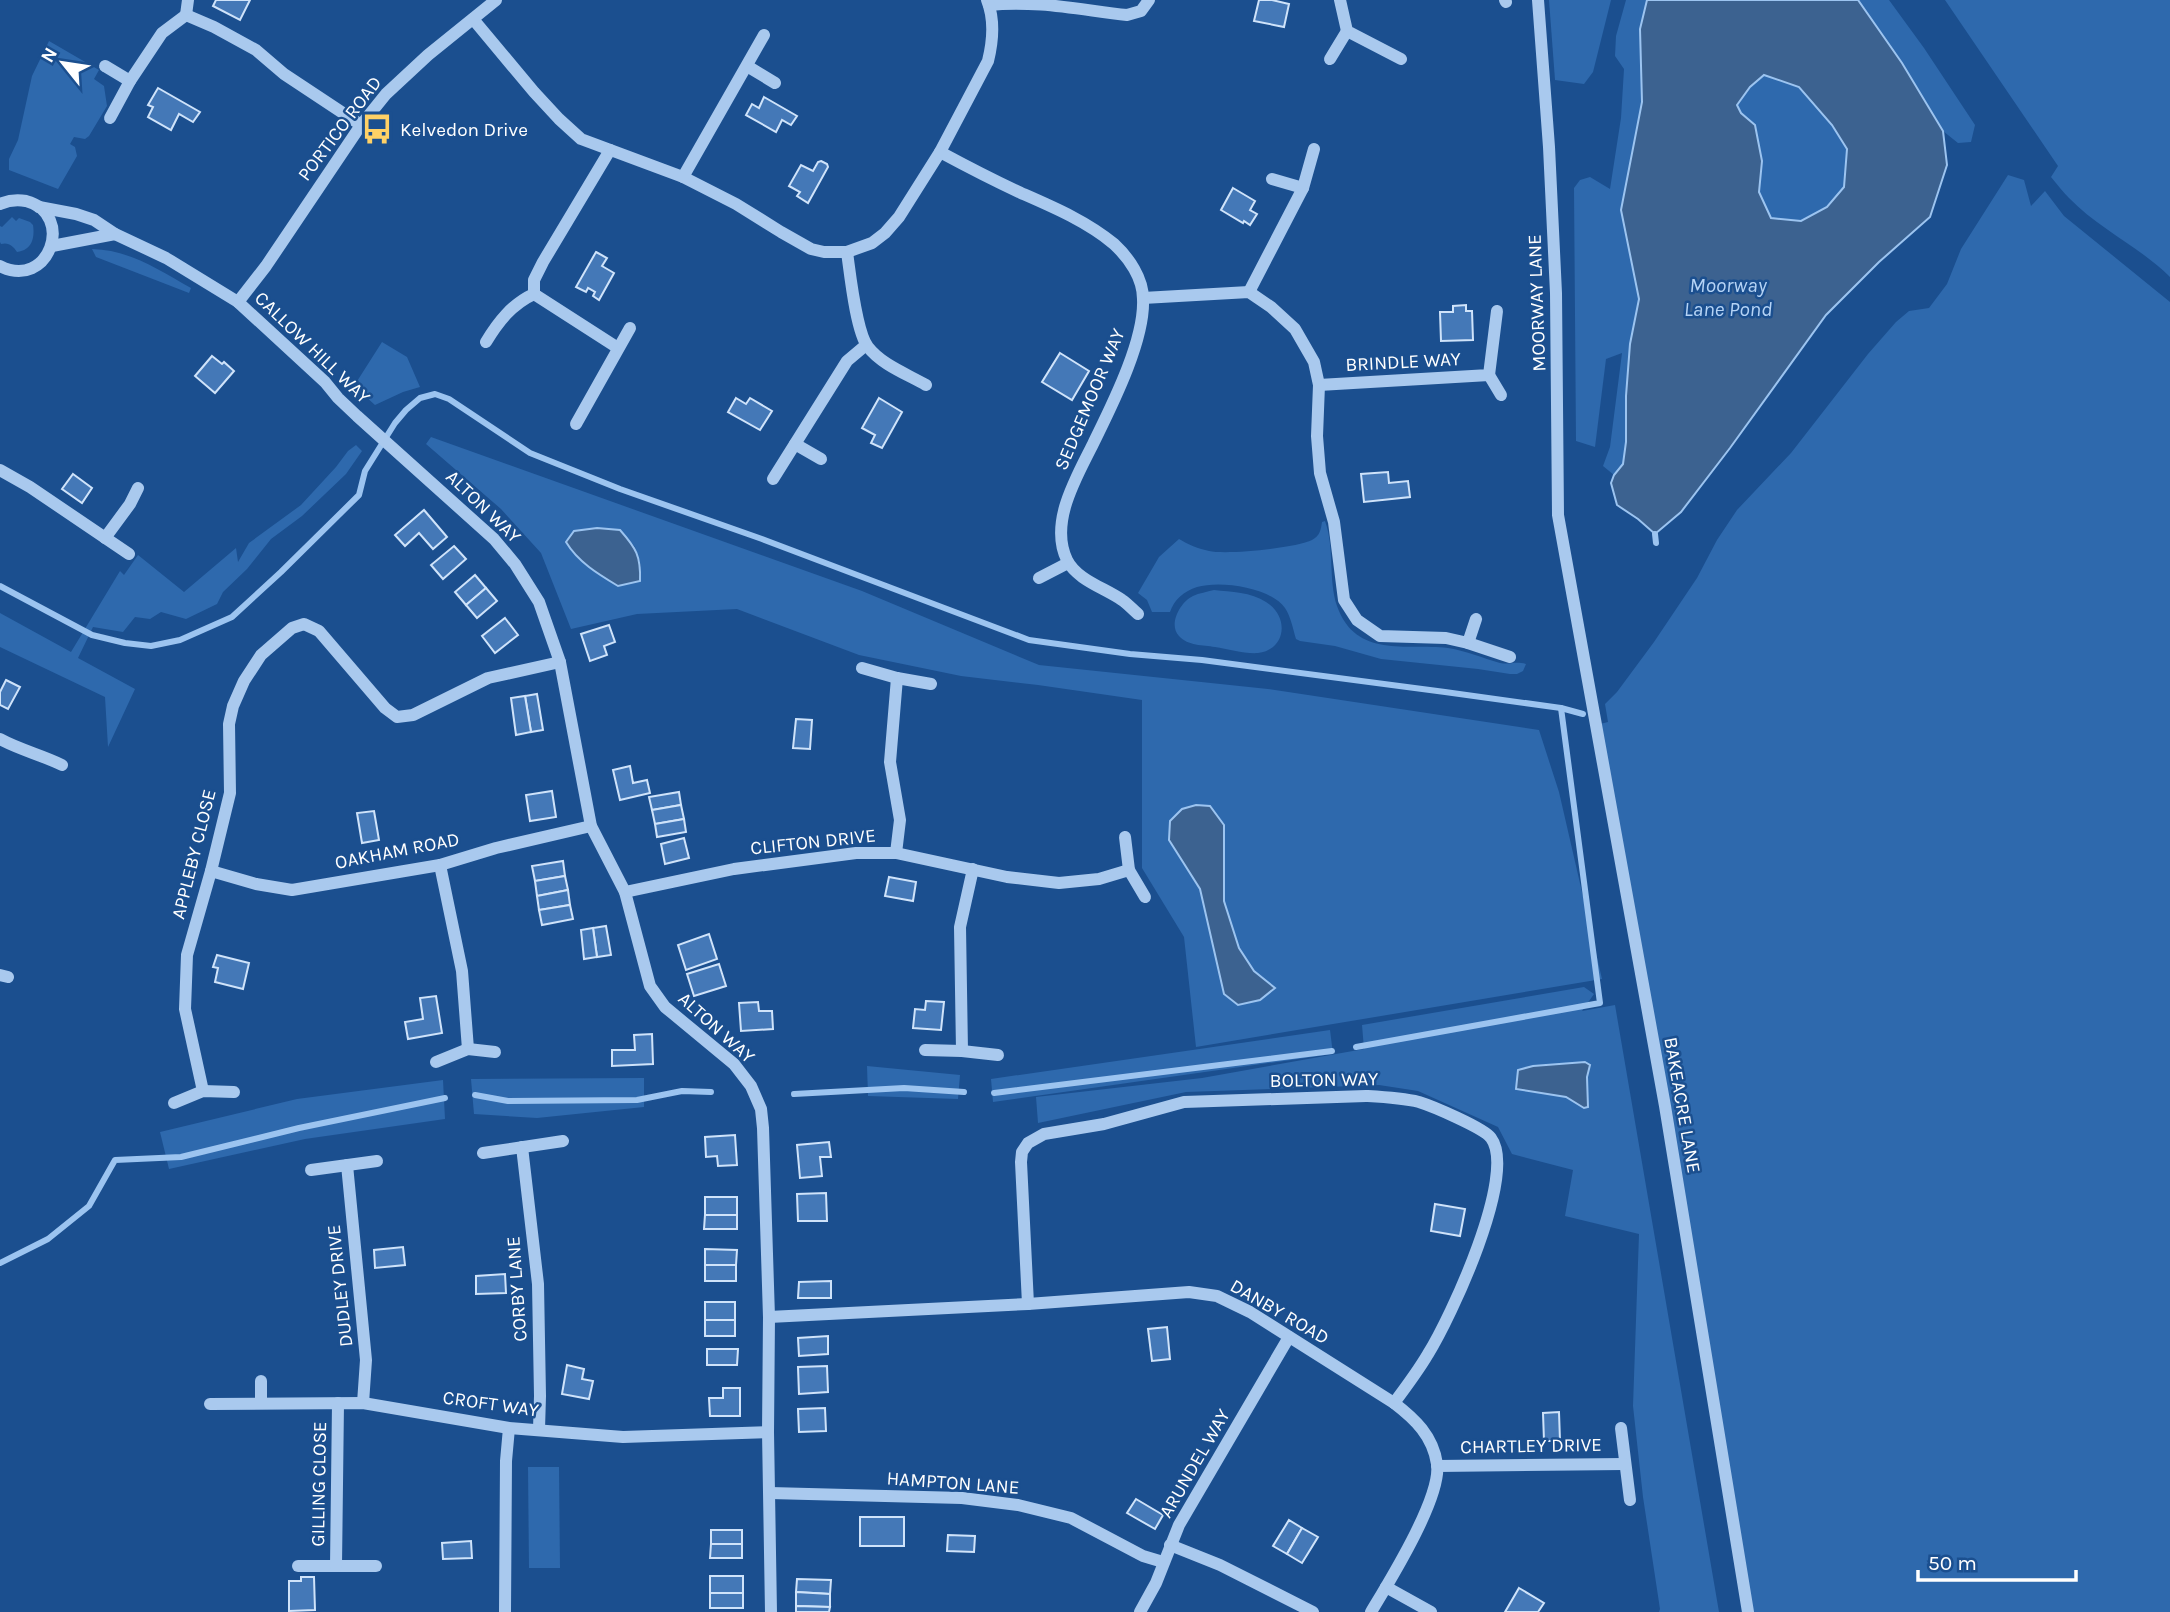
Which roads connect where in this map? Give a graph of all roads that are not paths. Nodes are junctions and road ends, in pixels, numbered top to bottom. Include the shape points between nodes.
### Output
1 (188, 0) edge
2 (496, 0) edge
3 (1149, 0) edge
4 (1340, 0) edge
5 (1538, 0) edge
6 (988, 3) edge
7 (186, 15) junction
8 (473, 19) junction
9 (1347, 31) junction
10 (764, 35) dead end
11 (1330, 59) dead end
12 (1401, 59) dead end
13 (106, 66) dead end
14 (747, 66) junction
15 (130, 81) junction
16 (775, 83) dead end
17 (110, 118) dead end
18 (361, 125) junction
19 (1314, 149) dead end
20 (610, 150) junction
21 (940, 152) junction
22 (683, 177) junction
23 (1272, 179) dead end
24 (1303, 188) junction
25 (3, 200) edge
26 (39, 207) junction
27 (115, 233) junction
28 (52, 246) junction
29 (847, 252) junction
30 (1, 270) edge
31 (1248, 292) junction
32 (534, 294) junction
33 (1143, 298) junction
34 (238, 302) junction
35 (1497, 311) dead end
36 (630, 328) dead end
37 (486, 342) dead end
38 (866, 345) junction
39 (618, 348) junction
40 (1489, 375) junction
41 (1319, 385) junction
42 (926, 386) dead end
43 (1501, 395) dead end
44 (576, 425) dead end
45 (795, 444) junction
46 (405, 458) joint
47 (821, 459) dead end
48 (0, 470) edge
49 (773, 479) dead end
50 (138, 488) dead end
51 (105, 537) junction
52 (129, 554) dead end
53 (1068, 563) junction
54 (1039, 578) dead end
55 (1575, 605) joint
56 (1138, 614) dead end
57 (1476, 619) dead end
58 (1468, 643) junction
59 (1510, 657) dead end
60 (559, 662) junction
61 (862, 668) dead end
62 (897, 678) junction
63 (930, 684) dead end
64 (0, 739) edge
65 (62, 765) dead end
66 (591, 826) junction
67 (1125, 837) dead end
68 (896, 853) junction
69 (440, 864) junction
70 (972, 869) junction
71 (1129, 870) junction
72 (211, 871) junction
73 (625, 892) junction
74 (1145, 897) dead end
75 (468, 1049) junction
76 (925, 1050) dead end
77 (962, 1051) junction
78 (495, 1052) dead end
79 (998, 1055) dead end
80 (436, 1062) dead end
81 (203, 1091) junction
82 (234, 1092) dead end
83 (174, 1103) dead end
84 (563, 1141) dead end
85 (522, 1147) junction
86 (483, 1153) dead end
87 (377, 1161) dead end
88 (346, 1165) junction
89 (311, 1170) dead end
90 (1028, 1304) junction
91 (769, 1317) junction
92 (1289, 1337) junction
93 (261, 1381) dead end
94 (261, 1403) junction
95 (338, 1403) junction
96 (363, 1403) junction
97 (1395, 1403) junction
98 (210, 1404) dead end
99 (509, 1427) junction
100 (1621, 1428) dead end
101 (539, 1429) junction
102 (768, 1432) junction
103 (1624, 1464) junction
104 (1437, 1466) junction
105 (770, 1493) junction
106 (1630, 1500) dead end
107 (1170, 1545) junction
108 (1163, 1562) junction
109 (299, 1566) dead end
110 (336, 1566) junction
111 (376, 1566) dead end
112 (1386, 1587) junction
113 (505, 1612) edge
114 (771, 1612) edge
115 (1140, 1612) edge
116 (1313, 1612) edge
117 (1371, 1612) edge
118 (1431, 1612) edge
119 (1748, 1612) edge

1 - 7 street
2 - 8 street, PORTICO ROAD
3 - 6 street via 1141,11 1127,15 1035,3
4 - 9 street
5 - 55 street, MOORWAY LANE via 1556,280 1558,515
6 - 21 street via 993,31 988,61
7 - 15 street via 162,33
7 - 18 street via 256,50
8 - 18 street, PORTICO ROAD via 404,76
8 - 20 street via 558,119 581,139
9 - 11 street
9 - 12 street
10 - 14 street
13 - 15 street
14 - 16 street
14 - 22 street
15 - 17 street
18 - 34 street, PORTICO ROAD
19 - 24 street
20 - 22 street
20 - 32 street via 543,262 534,280
21 - 29 street via 899,217 872,243
21 - 33 street, SEDGEMOOR WAY via 1075,218 1115,245 1135,269
22 - 29 street via 811,249
23 - 24 street
24 - 31 street
25 - 26 street, CALLOW HILL WAY
26 - 27 street, CALLOW HILL WAY via 94,220
26 - 28 street via 51,225
27 - 28 street
27 - 34 street, CALLOW HILL WAY
28 - 30 street via 37,265 20,271
29 - 38 street
31 - 33 street
31 - 41 street via 1295,329 1314,362
32 - 37 street via 499,321
32 - 39 street
33 - 53 street, SEDGEMOOR WAY via 1140,328 1126,370 1065,508 1060,542
34 - 46 street, CALLOW HILL WAY
35 - 40 street, BRINDLE WAY
36 - 39 street
38 - 42 street via 881,360
38 - 45 street via 847,361
39 - 44 street
40 - 41 street, BRINDLE WAY
40 - 43 street, BRINDLE WAY
41 - 58 street via 1320,473 1334,522 1344,600 1357,620 1380,636
45 - 47 street
45 - 49 street
46 - 60 street, ALTON WAY via 515,564 539,602
48 - 51 street
50 - 51 street
51 - 52 street
53 - 54 street
53 - 56 street
55 - 119 street, BAKEACRE LANE via 1665,1106
57 - 58 street
58 - 59 street
60 - 66 street, ALTON WAY
60 - 72 street, APPLEBY CLOSE via 488,678 414,715 397,717 319,631 304,624 292,628 261,655 233,706 230,793
61 - 62 street
62 - 63 street
62 - 68 street via 890,762 900,820
64 - 65 street
66 - 69 street, OAKHAM ROAD
66 - 73 street, ALTON WAY
67 - 71 street
68 - 70 street, CLIFTON DRIVE
68 - 73 street, CLIFTON DRIVE via 856,853 734,869
69 - 72 street, OAKHAM ROAD via 292,890
69 - 75 street via 462,971
70 - 71 street, CLIFTON DRIVE via 1059,883
70 - 77 street via 960,927
71 - 74 street
72 - 81 street, APPLEBY CLOSE via 187,955 185,1009
73 - 91 street, ALTON WAY via 650,986 665,1007 734,1064 761,1109
75 - 78 street
75 - 80 street
76 - 77 street
77 - 79 street
81 - 82 street
81 - 83 street
84 - 85 street
85 - 86 street
85 - 101 street, CORBY LANE via 538,1284
87 - 88 street
88 - 89 street
88 - 96 street, DUDLEY DRIVE via 366,1360
90 - 91 street, DANBY ROAD
90 - 92 street, DANBY ROAD via 1189,1292 1217,1296
90 - 97 street, BOLTON WAY via 1021,1162 1028,1143 1044,1134 1104,1124 1184,1102 1366,1096 1419,1102 1491,1137 1498,1168 1487,1219 1461,1291 1428,1354
91 - 102 street, ALTON WAY
92 - 97 street, DANBY ROAD
92 - 107 street, ARUNDEL WAY
93 - 94 street
94 - 95 street, CROFT WAY
94 - 98 street, CROFT WAY
95 - 96 street, CROFT WAY
95 - 110 street, GILLING CLOSE
96 - 99 street, CROFT WAY
97 - 104 street, DANBY ROAD via 1415,1419 1429,1439
99 - 101 street, CROFT WAY
99 - 113 street
100 - 103 street
101 - 102 street, CROFT WAY via 623,1437
102 - 105 street, ALTON WAY
103 - 104 street, CHARTLEY DRIVE
103 - 106 street
104 - 112 street via 1422,1519
105 - 108 street, HAMPTON LANE via 962,1498 1018,1505 1071,1518
105 - 114 street, ALTON WAY
107 - 108 street, ARUNDEL WAY
107 - 116 street
108 - 115 street, ARUNDEL WAY
109 - 110 street, GILLING CLOSE
110 - 111 street, GILLING CLOSE
112 - 117 street
112 - 118 street

